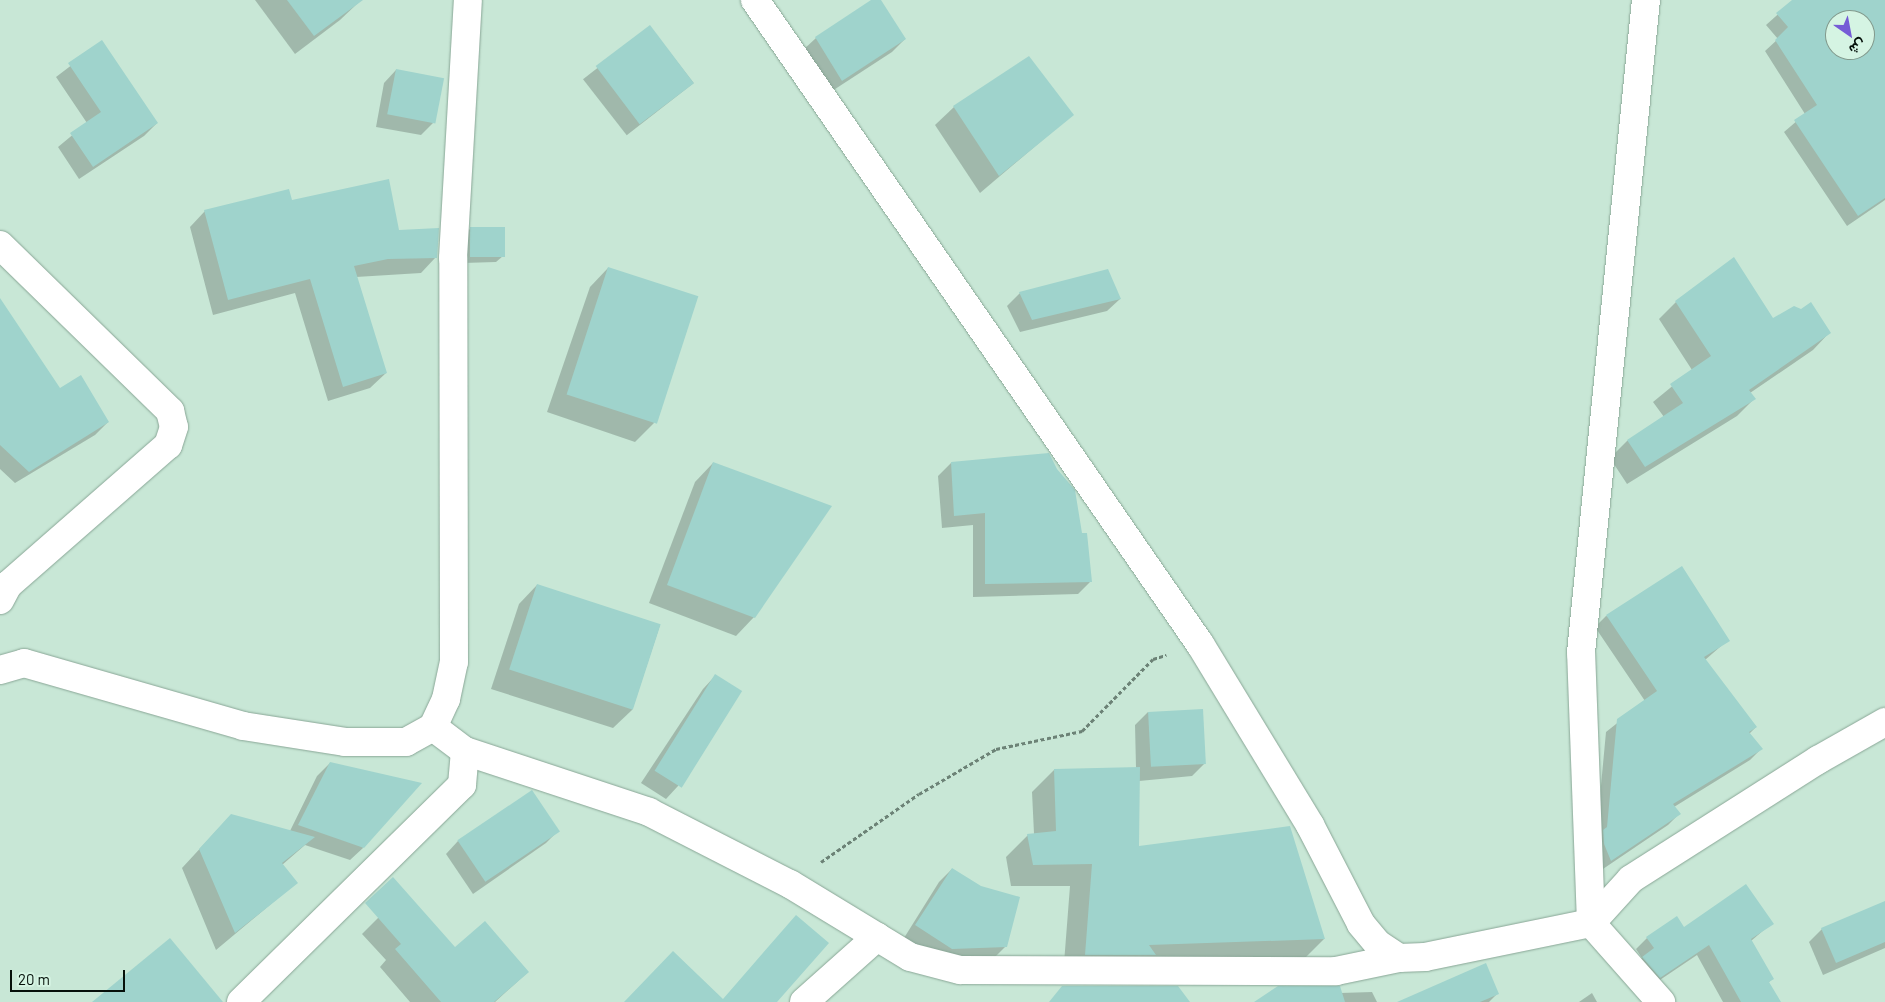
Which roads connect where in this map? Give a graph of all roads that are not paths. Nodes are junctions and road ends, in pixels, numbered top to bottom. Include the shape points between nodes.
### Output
1 (468, 0) edge
2 (755, 0) edge
3 (1646, 0) edge
4 (0, 246) edge
5 (0, 600) edge
6 (0, 670) edge
7 (1885, 722) edge
8 (433, 727) junction
9 (465, 751) junction
10 (1591, 924) junction
11 (877, 937) junction
12 (1399, 958) junction
13 (241, 1002) edge
14 (804, 1002) edge
15 (1661, 1002) edge

1 - 8 street via 453,258 454,662 446,699
2 - 12 street via 1200,644 1310,825 1361,924 1378,944
3 - 10 street via 1581,653
4 - 5 street via 170,411 174,427 168,445 8,585
6 - 8 street via 24,663 243,726 345,742 406,742
7 - 10 street via 1818,760 1631,879
8 - 9 street
9 - 11 street via 649,812 790,884
9 - 13 street via 462,785
10 - 12 street via 1425,957
10 - 15 street
11 - 12 street via 910,957 960,970 1336,971
11 - 14 street

